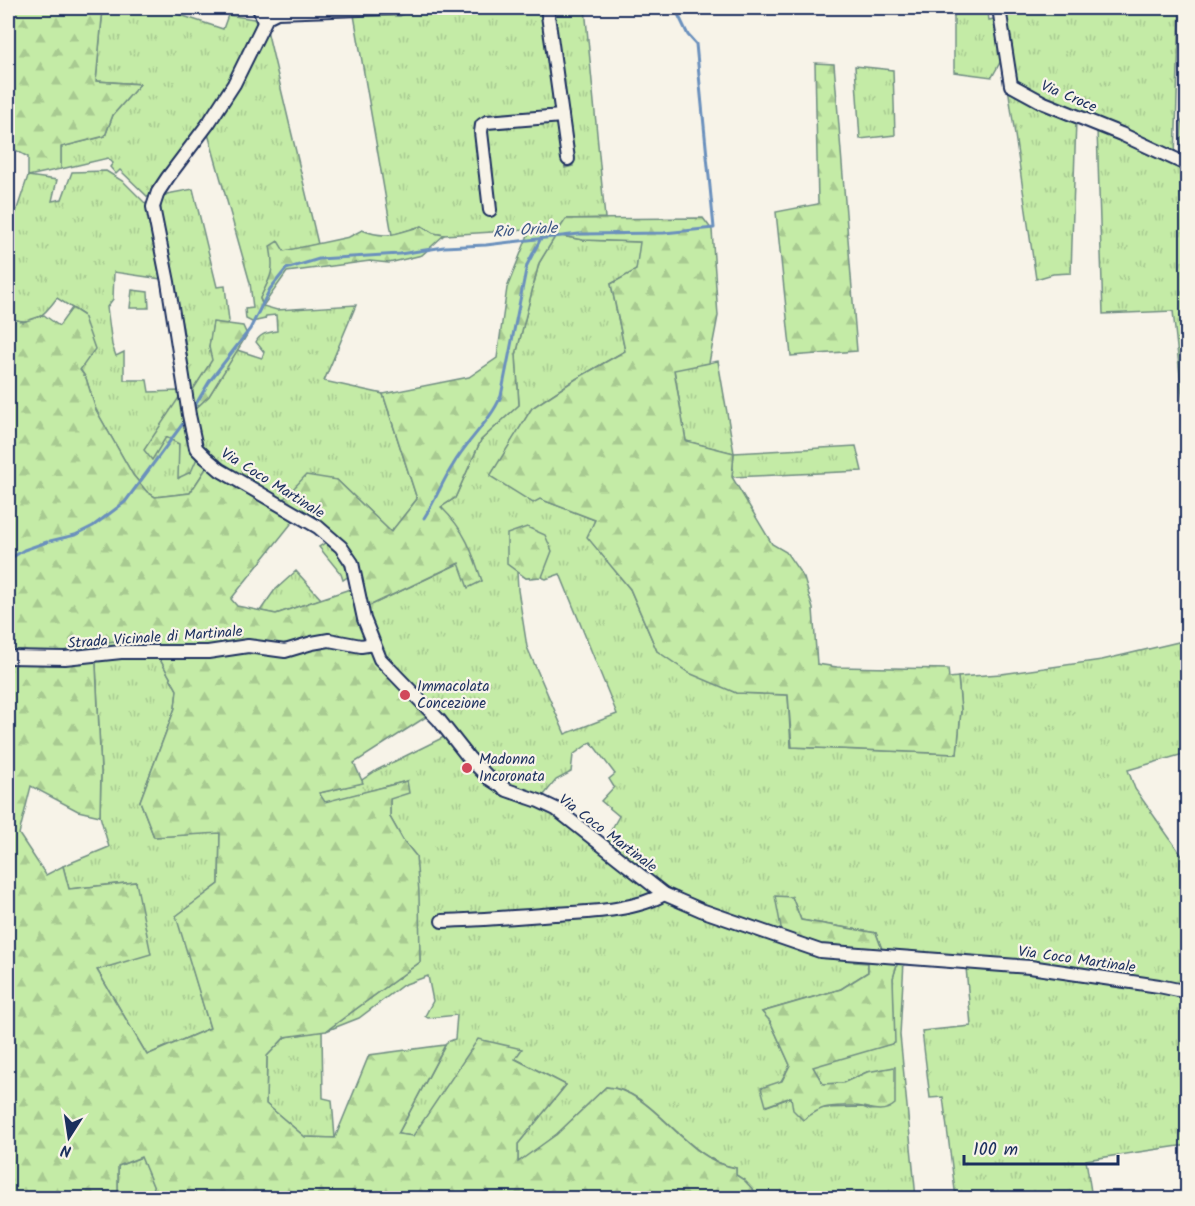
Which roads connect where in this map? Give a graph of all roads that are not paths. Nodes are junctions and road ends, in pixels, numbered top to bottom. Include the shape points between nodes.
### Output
1 (258, 8) edge
2 (388, 8) edge
3 (547, 8) edge
4 (999, 8) edge
5 (264, 22) junction
6 (562, 116) junction
7 (568, 159) dead end
8 (1188, 165) edge
9 (490, 210) dead end
10 (374, 644) junction
11 (8, 657) edge
12 (664, 894) junction
13 (442, 921) dead end
14 (1188, 992) edge

1 - 5 street
2 - 5 street via 278,12
3 - 6 street
4 - 8 street, Via Croce via 1011,86
5 - 10 street, Via Coco Martinale via 234,84 158,192 153,207 189,415 196,448 206,458 318,527 341,546 351,563 364,620
6 - 7 street
6 - 9 street via 482,125
10 - 11 street, Strada Vicinale di Martinale via 361,646 329,640 285,651 248,646 208,652
10 - 12 street, Via Coco Martinale via 380,659 490,779 556,809
12 - 13 street via 641,903 585,912
12 - 14 street, Via Coco Martinale via 820,951 1030,967

